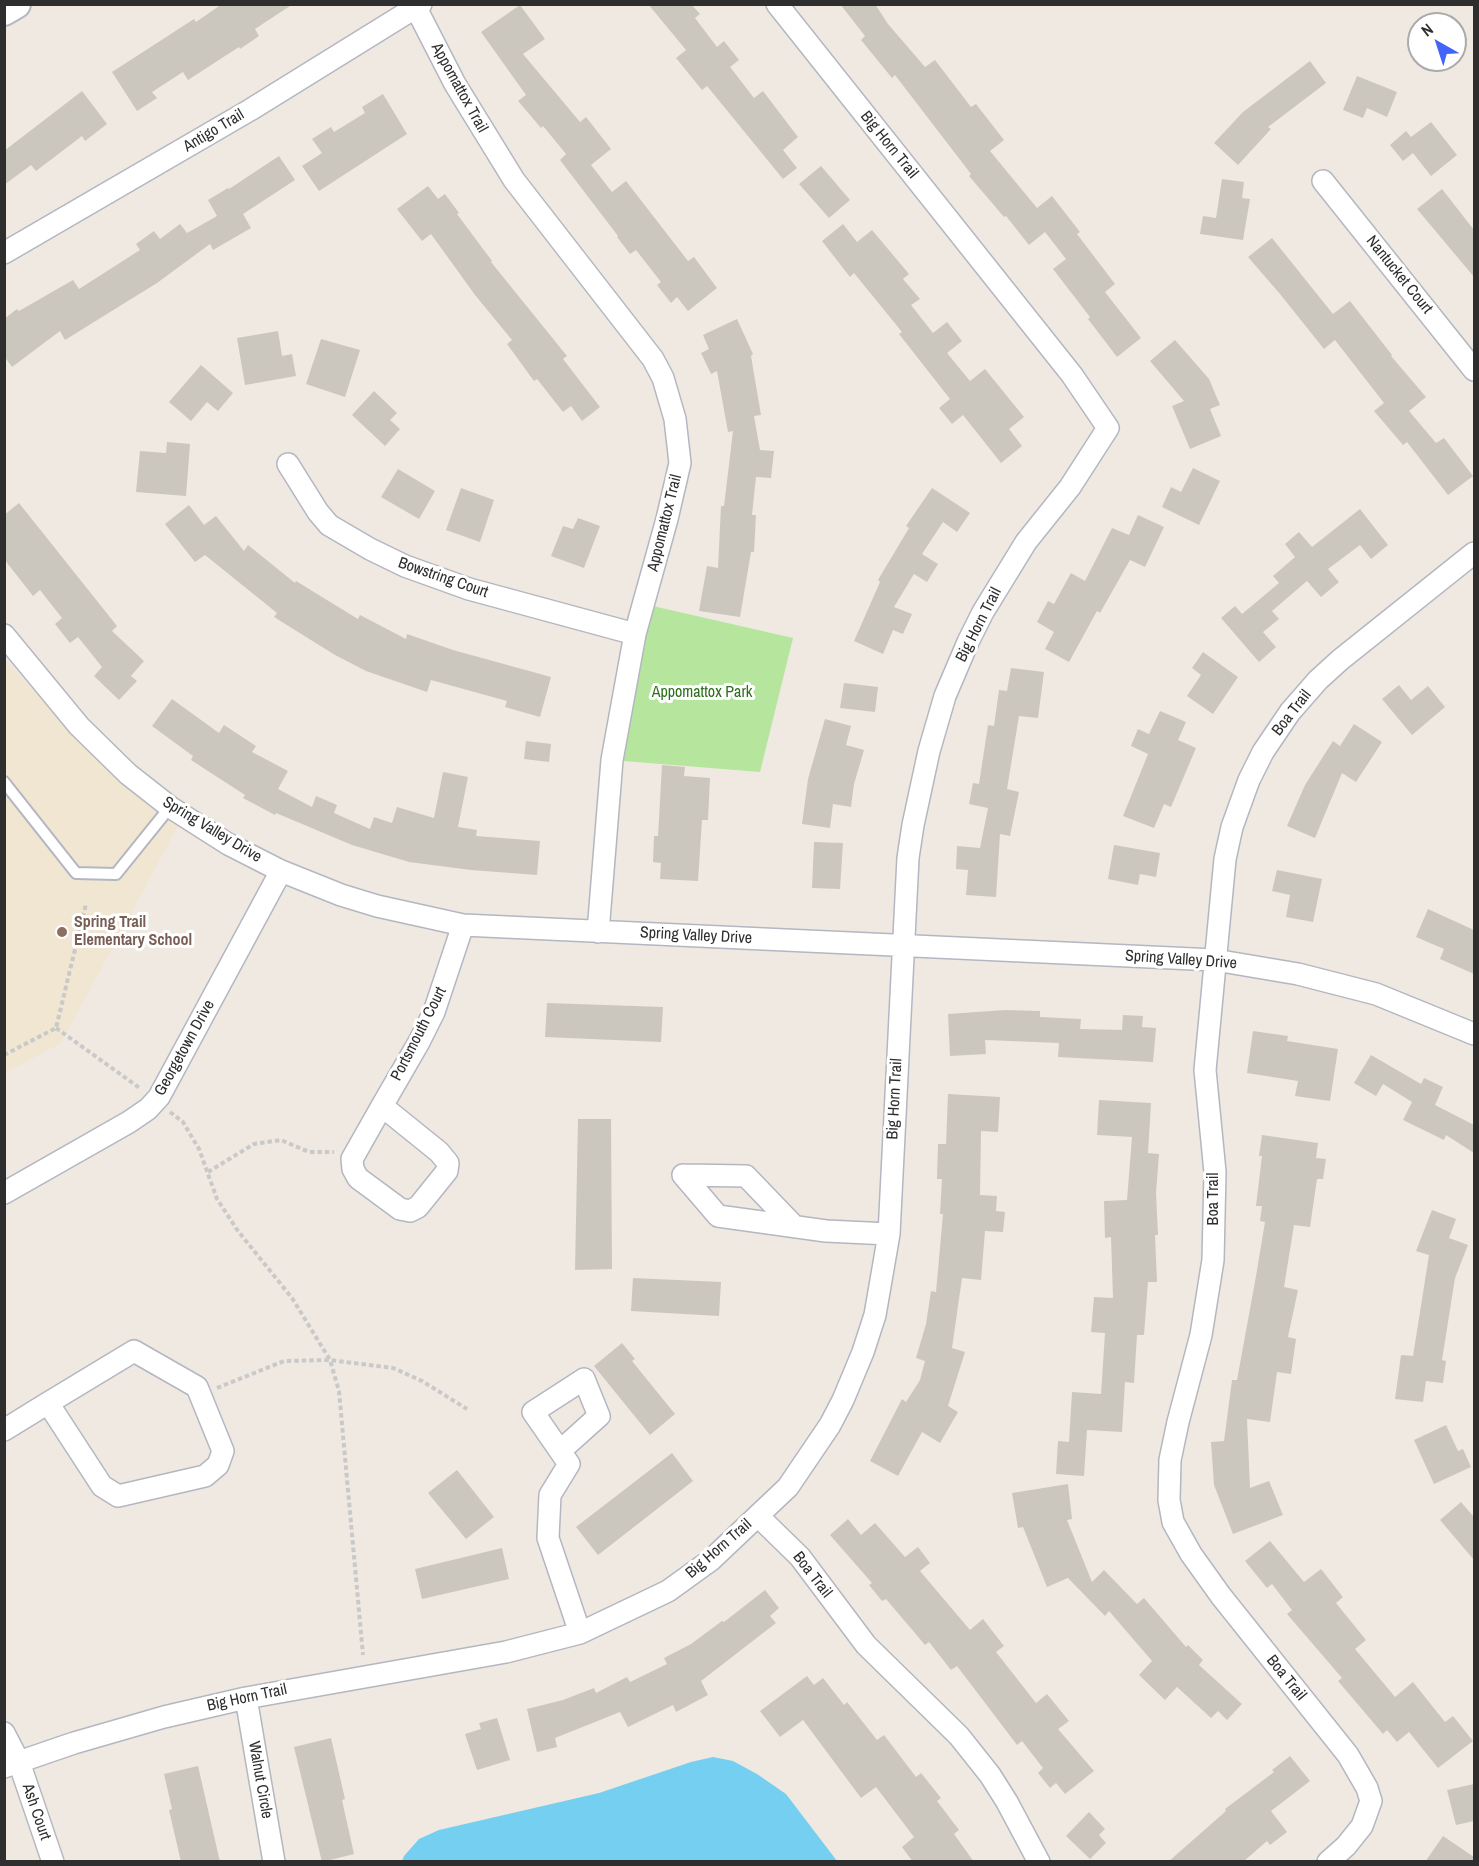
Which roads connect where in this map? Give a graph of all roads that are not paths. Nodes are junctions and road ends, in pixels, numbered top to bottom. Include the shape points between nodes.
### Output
1 (16, 4) edge
2 (777, 4) edge
3 (418, 6) edge
4 (4, 11) edge
5 (1323, 181) dead end
6 (4, 253) edge
7 (1474, 370) edge
8 (288, 464) dead end
9 (1474, 553) edge
10 (635, 634) junction
11 (4, 635) edge
12 (4, 782) edge
13 (170, 807) junction
14 (281, 871) junction
15 (463, 925) junction
16 (598, 932) junction
17 (903, 946) junction
18 (1215, 960) junction
19 (1474, 1034) edge
20 (382, 1106) junction
21 (4, 1193) edge
22 (795, 1227) junction
23 (889, 1234) junction
24 (48, 1403) junction
25 (4, 1430) edge
26 (560, 1451) dead end
27 (758, 1516) junction
28 (580, 1633) junction
29 (246, 1698) junction
30 (4, 1733) edge
31 (12, 1765) edge
32 (53, 1862) edge
33 (274, 1862) edge
34 (1039, 1862) edge
35 (1328, 1862) edge

1 - 4 main road
2 - 17 street, Big Horn Trail via 1072,375 1108,428 1070,487 1006,572 968,642 945,696 928,751 913,825
3 - 6 street, Antigo Trail via 250,110
3 - 10 street, Appomattox Trail via 455,84 492,147 653,359 670,398 680,463
5 - 7 street, Nantucket Court
8 - 10 street, Bowstring Court via 329,525 379,554 468,589
9 - 18 street, Boa Trail via 1340,660 1318,680 1275,733 1249,780 1232,827
10 - 16 street, Appomattox Trail via 612,760
11 - 13 street, Spring Valley Drive via 79,726 128,774
12 - 13 lane via 76,873 116,874
13 - 14 street, Spring Valley Drive via 228,844
14 - 15 street, Spring Valley Drive via 377,906
14 - 21 street, Georgetown Drive via 156,1100 129,1122
15 - 16 street, Spring Valley Drive
15 - 20 street, Portsmouth Court via 434,1012
16 - 17 street, Spring Valley Drive
17 - 18 street, Spring Valley Drive
17 - 23 street, Big Horn Trail
18 - 19 street, Spring Valley Drive via 1298,974 1376,994
18 - 35 street, Boa Trail via 1205,1070 1215,1172 1213,1260 1201,1335 1170,1460 1169,1500 1173,1522 1191,1554 1348,1755 1367,1788 1371,1801 1362,1826
20 - 20 street, Portsmouth Court via 352,1159 353,1169 358,1178 400,1209 410,1211 418,1207 447,1171 446,1159
22 - 22 street via 746,1176 683,1175 718,1215
22 - 23 street
23 - 27 street, Big Horn Trail via 874,1315 843,1400 802,1468
24 - 24 street via 102,1486 118,1496 205,1476 218,1465 223,1451 197,1387 134,1351
24 - 25 street
26 - 28 street via 569,1464 550,1495 548,1538
27 - 28 street, Big Horn Trail via 711,1560 668,1591
27 - 34 street, Boa Trail via 800,1557 866,1645 959,1736 990,1775
28 - 29 street, Big Horn Trail via 506,1652
29 - 31 street, Big Horn Trail via 164,1717
29 - 33 street, Walnut Circle
30 - 31 street
31 - 32 street, Ash Court

